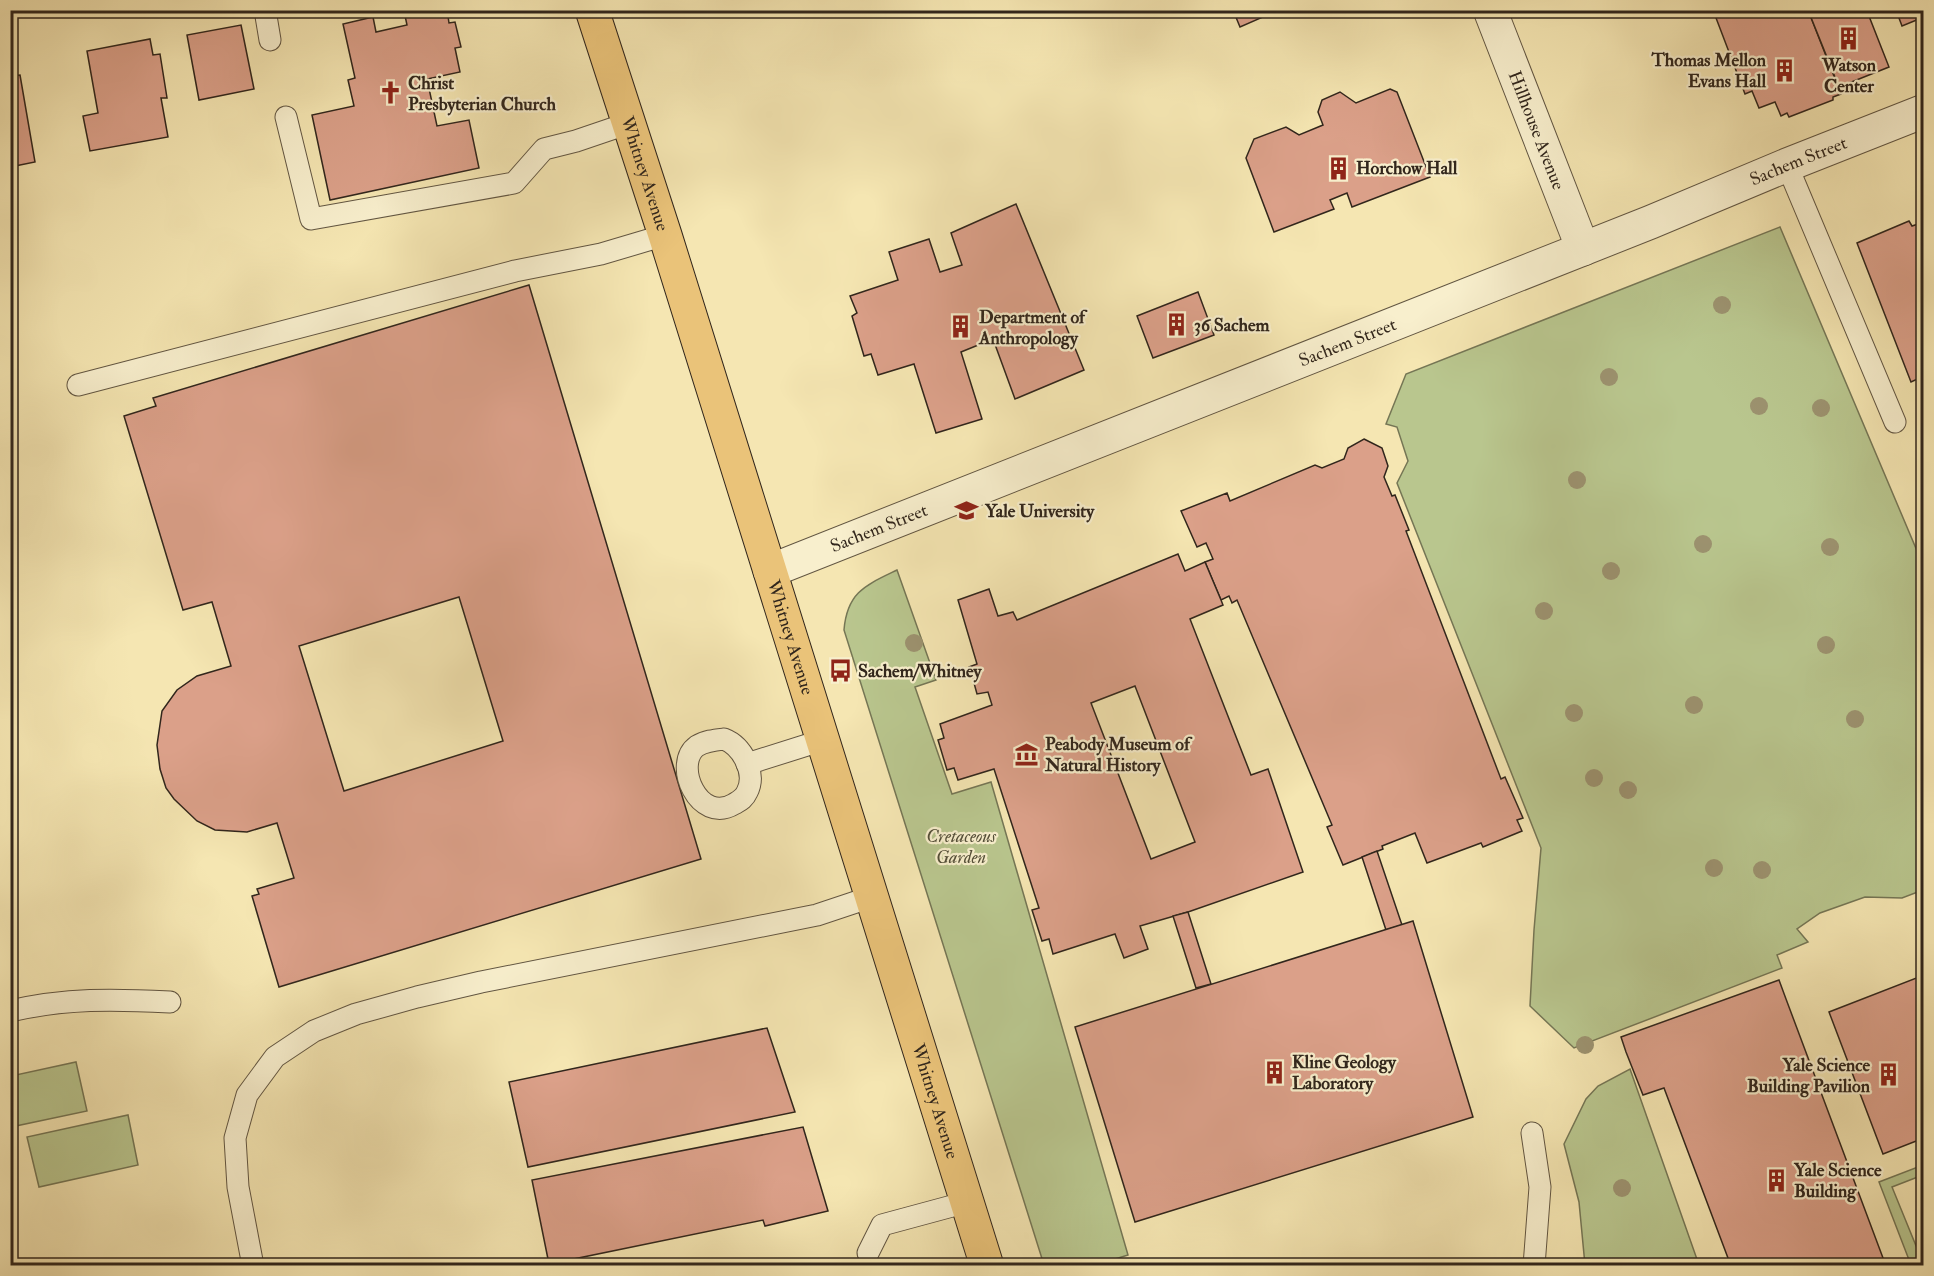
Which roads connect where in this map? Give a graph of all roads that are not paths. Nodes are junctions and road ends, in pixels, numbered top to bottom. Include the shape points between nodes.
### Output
1 (265, 10) edge
2 (592, 10) edge
3 (1490, 10) edge
4 (270, 40) dead end
5 (1923, 111) edge
6 (286, 117) dead end
7 (628, 123) junction
8 (1787, 165) junction
9 (665, 235) junction
10 (1583, 249) junction
11 (78, 385) dead end
12 (1895, 422) dead end
13 (770, 571) junction
14 (823, 740) junction
15 (747, 764) dead end
16 (871, 897) junction
17 (170, 1002) dead end
18 (10, 1011) edge
19 (1532, 1133) dead end
20 (967, 1202) junction
21 (868, 1253) dead end
22 (252, 1266) edge
23 (987, 1266) edge
24 (1534, 1266) edge

1 - 4 lane
2 - 7 main road, Whitney Avenue
3 - 10 street, Hillhouse Avenue
5 - 8 street, Sachem Street
6 - 7 lane via 311,219 514,183 544,149
7 - 9 main road, Whitney Avenue
8 - 10 street, Sachem Street
8 - 12 lane
9 - 11 lane
9 - 13 main road, Whitney Avenue
10 - 13 street, Sachem Street
13 - 14 main road, Whitney Avenue
14 - 15 lane
14 - 16 main road, Whitney Avenue
16 - 20 main road, Whitney Avenue
16 - 22 lane via 817,915 481,982 356,1014 314,1031 275,1057 247,1095 235,1138 238,1187
17 - 18 lane via 75,1000
19 - 24 lane via 1540,1187
20 - 21 lane via 882,1225
20 - 23 main road, Whitney Avenue

